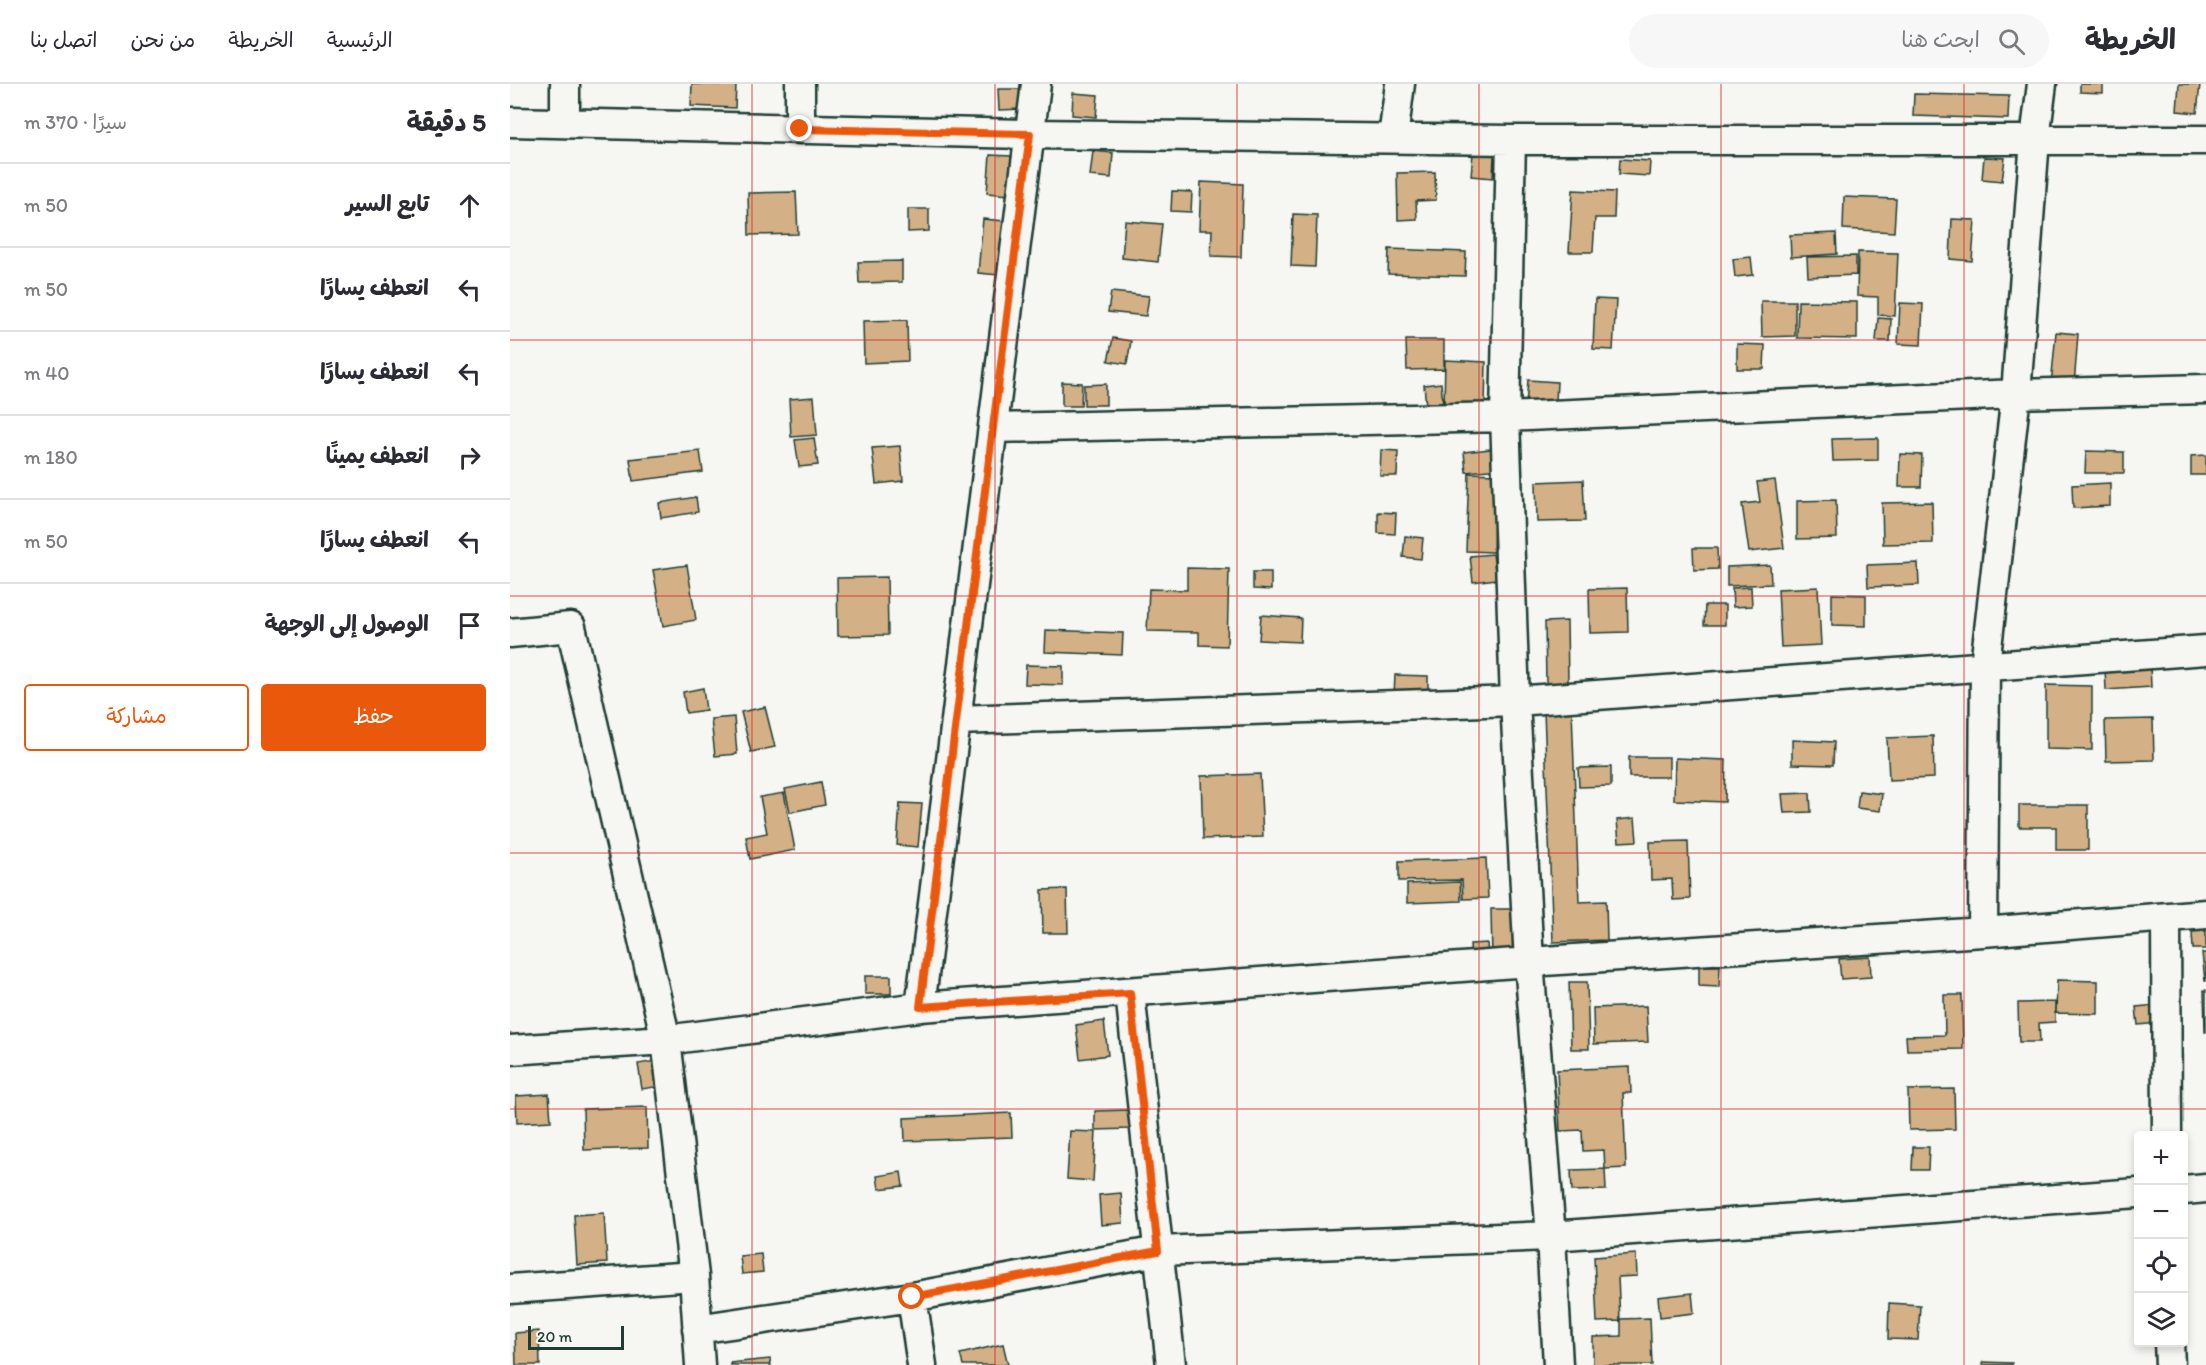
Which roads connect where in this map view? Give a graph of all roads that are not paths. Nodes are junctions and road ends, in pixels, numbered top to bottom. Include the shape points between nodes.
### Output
1 (565, 84) edge
2 (800, 84) edge
3 (1036, 84) edge
4 (1400, 84) edge
5 (2042, 84) edge
6 (510, 122) edge
7 (565, 122) junction
8 (800, 129) junction
9 (1030, 134) junction
10 (1394, 138) junction
11 (2035, 139) junction
12 (1511, 140) junction
13 (2206, 140) edge
14 (2206, 390) edge
15 (2016, 394) junction
16 (1505, 417) junction
17 (993, 428) junction
18 (510, 633) edge
19 (2206, 650) edge
20 (1985, 665) junction
21 (1515, 701) junction
22 (956, 720) junction
23 (2206, 914) edge
24 (2166, 918) junction
25 (1983, 932) junction
26 (1529, 962) junction
27 (1130, 993) junction
28 (920, 1007) junction
29 (666, 1040) junction
30 (510, 1050) edge
31 (2167, 1131) edge
32 (2206, 1188) edge
33 (2188, 1190) edge
34 (2134, 1193) edge
35 (1551, 1236) junction
36 (1158, 1251) junction
37 (694, 1276) junction
38 (510, 1289) edge
39 (912, 1297) junction
40 (697, 1329) junction
41 (2169, 1347) edge
42 (700, 1365) edge
43 (921, 1365) edge
44 (1171, 1365) edge
45 (1558, 1365) edge
46 (2170, 1365) edge

1 - 7 street
2 - 8 street
3 - 9 street
4 - 10 street
5 - 11 street
6 - 7 street
7 - 8 street
8 - 9 street
9 - 10 street
9 - 17 street
10 - 12 street
11 - 12 street
11 - 13 street
11 - 15 street
12 - 16 street
14 - 15 street
15 - 16 street
15 - 20 street
16 - 17 street
16 - 21 street
17 - 22 street
18 - 29 street via 571,627
19 - 20 street
20 - 21 street
20 - 25 street
21 - 22 street
21 - 26 street
22 - 28 street
23 - 24 street
24 - 25 street
24 - 31 street
25 - 26 street
26 - 27 street
26 - 35 street
27 - 28 street
27 - 36 street
28 - 29 street
29 - 30 street
29 - 37 street
32 - 33 street
34 - 35 street
35 - 36 street
35 - 45 street
36 - 39 street
36 - 44 street
37 - 38 street
37 - 40 street
39 - 40 street
39 - 43 street
40 - 42 street
41 - 46 street

